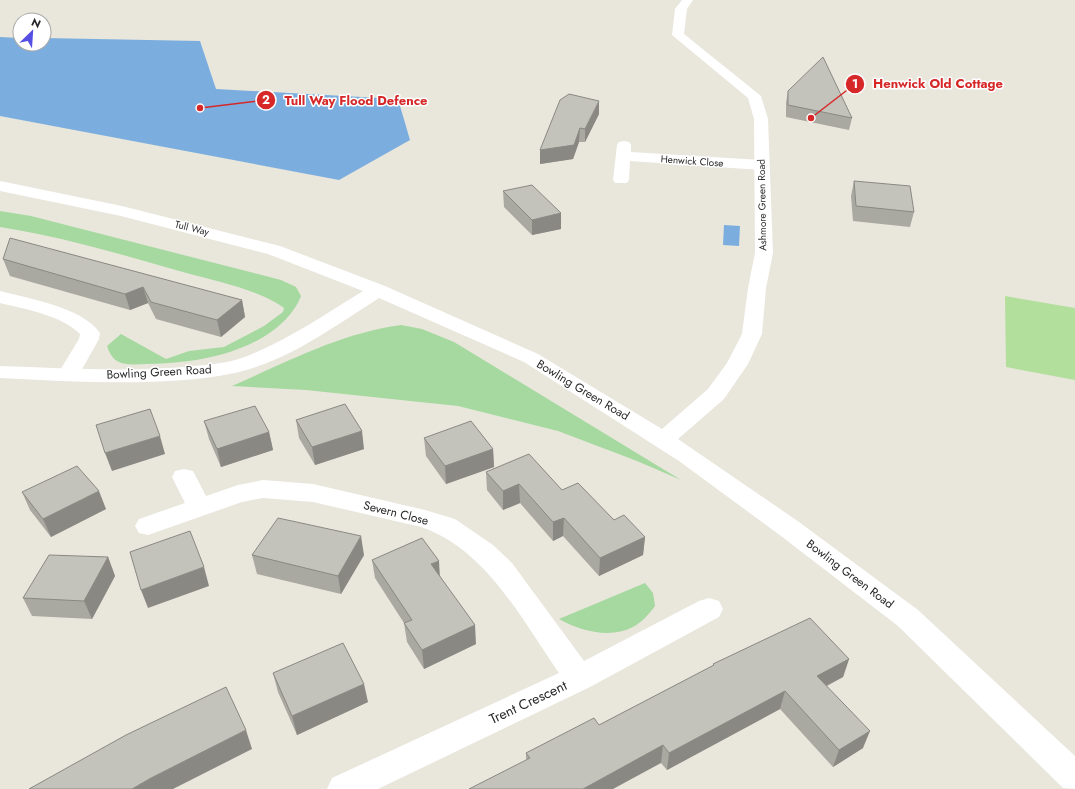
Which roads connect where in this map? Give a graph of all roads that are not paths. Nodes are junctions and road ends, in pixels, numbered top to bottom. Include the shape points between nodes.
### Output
1 (688, 0) edge
2 (761, 165) junction
3 (621, 180) dead end
4 (0, 186) edge
5 (378, 290) junction
6 (0, 297) edge
7 (0, 372) edge
8 (68, 375) junction
9 (664, 440) junction
10 (184, 477) dead end
11 (200, 508) junction
12 (148, 526) dead end
13 (709, 609) dead end
14 (579, 678) junction
15 (1075, 777) edge
16 (344, 789) edge

1 - 2 street, Ashmore Green Road via 681,9 678,35 754,96 761,120
2 - 3 street, Henwick Close via 624,151
2 - 9 street, Ashmore Green Road via 764,253 752,334 737,364 716,394
4 - 5 street, Tull Way via 122,211 274,250
5 - 8 street, Bowling Green Road via 292,343 246,363 182,374
5 - 9 street, Bowling Green Road via 531,358
6 - 8 street via 67,317 87,329 90,333 89,339
7 - 8 street, Bowling Green Road
9 - 15 street, Bowling Green Road via 790,529 908,618
10 - 11 street
11 - 12 street, Severn Close
11 - 14 street, Severn Close via 238,494 263,489 289,490 320,494 446,526 484,552 502,570
13 - 14 street, Trent Crescent
14 - 16 street, Trent Crescent

